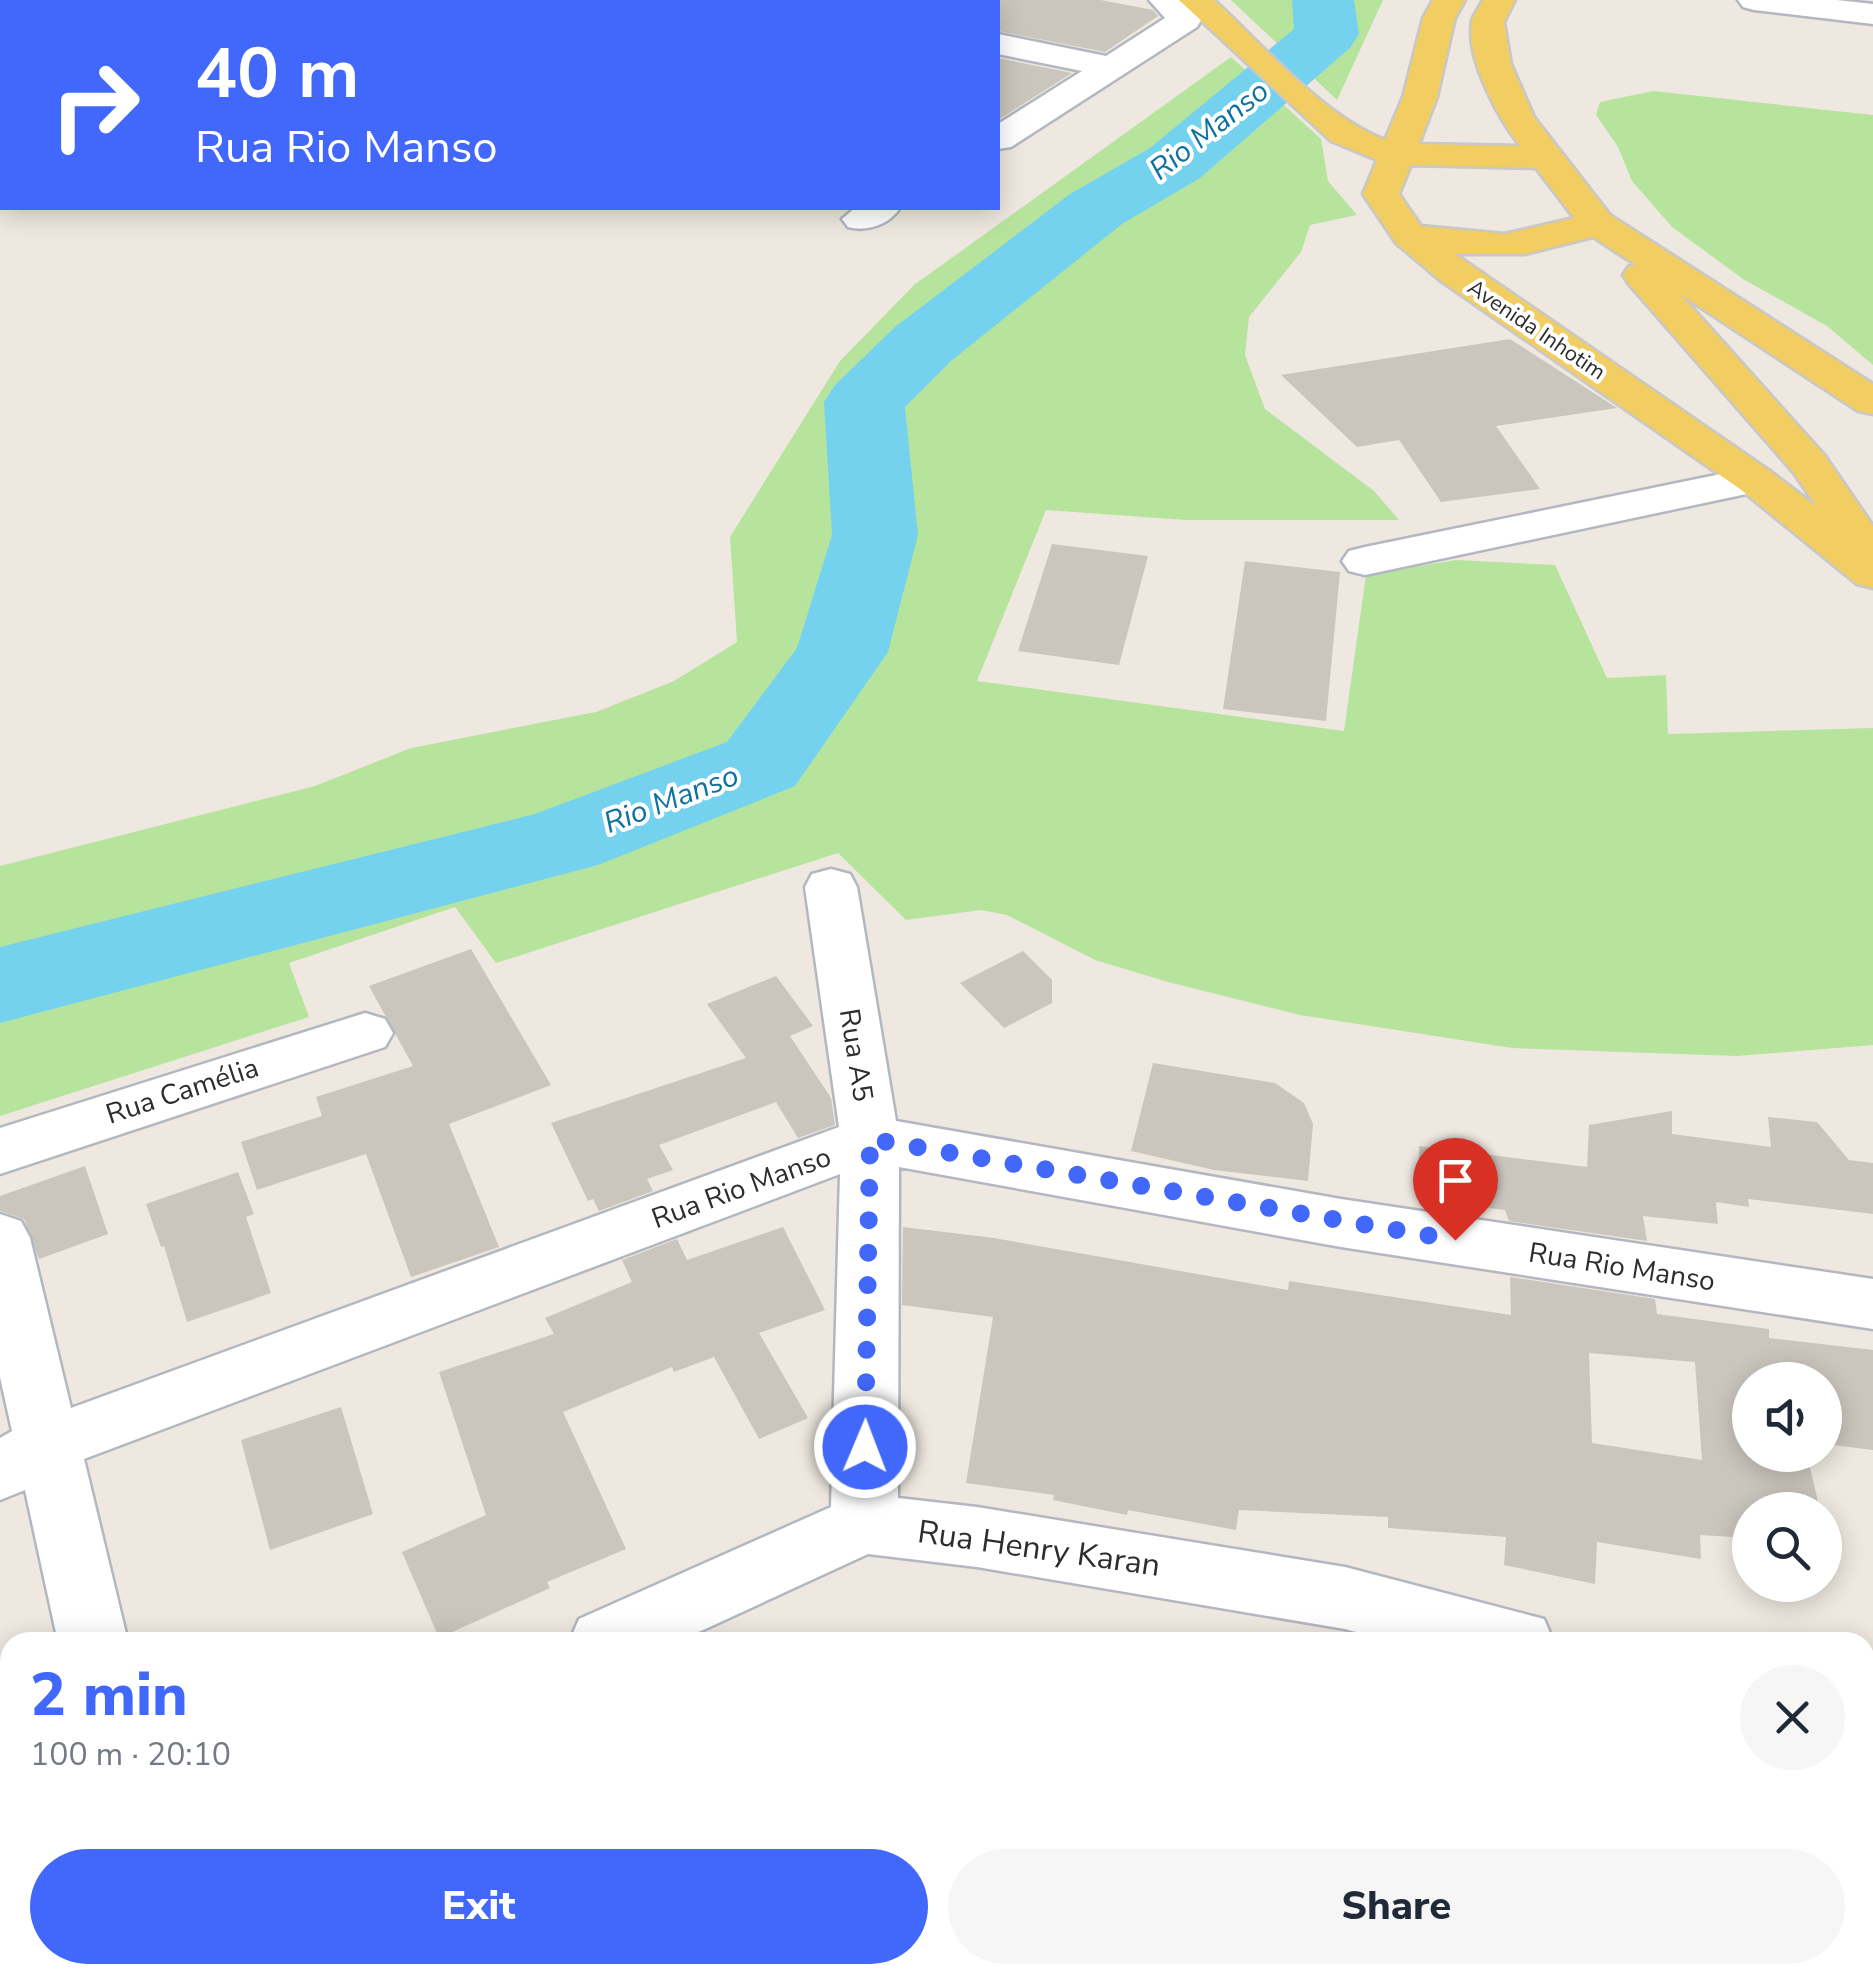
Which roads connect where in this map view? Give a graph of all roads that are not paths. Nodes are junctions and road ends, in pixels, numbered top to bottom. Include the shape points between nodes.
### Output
1 (1165, 0) edge
2 (1195, 0) edge
3 (1449, 0) edge
4 (1499, 0) edge
5 (1754, 0) edge
6 (1873, 14) edge
7 (1000, 44) edge
8 (1113, 67) junction
9 (1000, 138) edge
10 (1396, 154) junction
11 (1550, 158) junction
12 (1597, 223) junction
13 (1409, 235) junction
14 (1873, 402) edge
15 (1755, 480) junction
16 (1873, 559) edge
17 (1364, 560) dead end
18 (1873, 574) edge
19 (830, 887) dead end
20 (365, 1033) dead end
21 (870, 1139) junction
22 (0, 1151) edge
23 (0, 1238) edge
24 (1873, 1304) edge
25 (23, 1458) edge
26 (864, 1524) junction
27 (89, 1632) edge
28 (626, 1632) edge
29 (1462, 1632) edge

1 - 8 street via 1185,20
2 - 10 main road via 1343,134
3 - 10 main road, Avenida Inhotim
4 - 11 main road via 1488,22 1494,64 1517,119
5 - 6 street
7 - 8 street
8 - 9 street
10 - 11 main road
10 - 13 main road, Avenida Inhotim via 1381,194
11 - 12 main road
12 - 13 main road via 1512,248
12 - 14 main road
12 - 16 main road via 1810,465
13 - 15 main road, Avenida Inhotim
15 - 17 street
15 - 18 main road, Avenida Inhotim
19 - 21 street, Rua A5
20 - 22 street, Rua Camélia
21 - 24 street, Rua Rio Manso via 1341,1223
21 - 25 street, Rua Rio Manso
21 - 26 street, Rua A5
23 - 25 street
25 - 27 street
26 - 28 street
26 - 29 street, Rua Henry Karan via 977,1536 1345,1598

